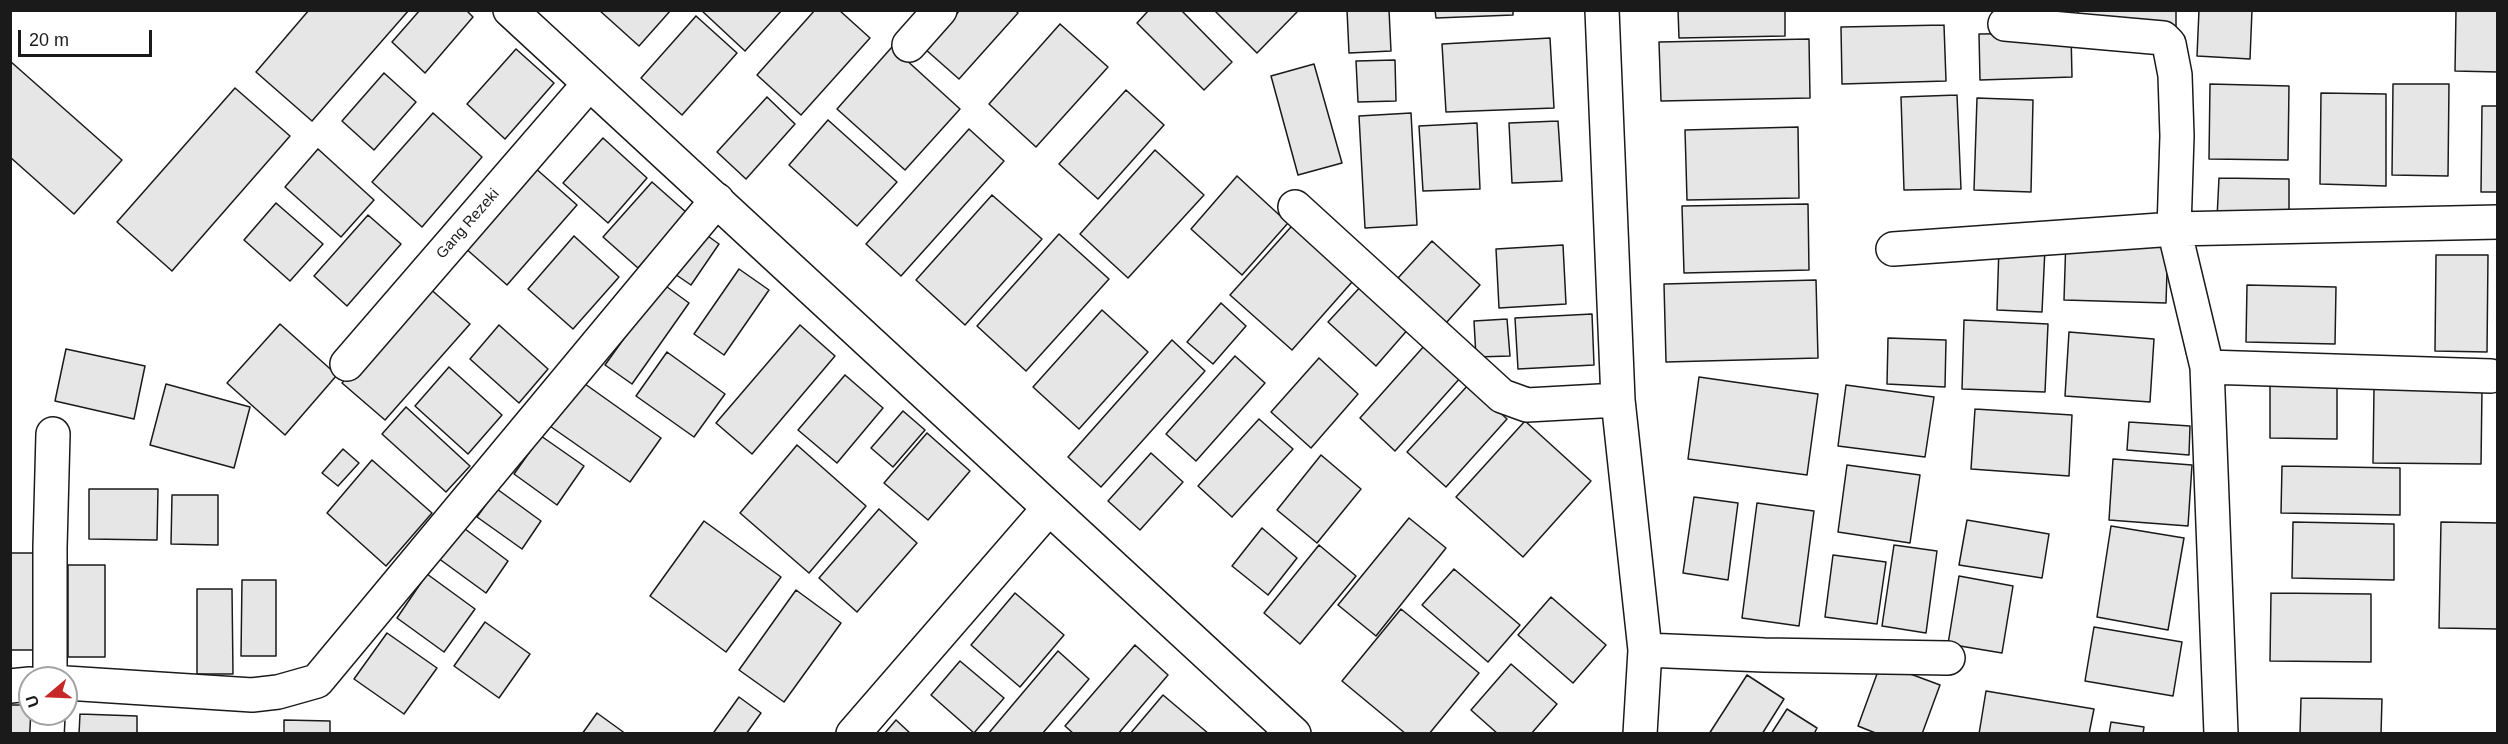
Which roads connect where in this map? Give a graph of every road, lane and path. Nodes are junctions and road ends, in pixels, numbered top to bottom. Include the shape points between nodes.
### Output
1 (510, 10) edge
2 (940, 10) edge
3 (1602, 10) edge
4 (2005, 24) dead end
5 (909, 45) dead end
6 (590, 84) junction
7 (717, 200) junction
8 (1295, 207) dead end
9 (2498, 222) edge
10 (2174, 229) junction
11 (1893, 249) dead end
12 (348, 364) dead end
13 (2207, 367) junction
14 (2491, 376) dead end
15 (1618, 400) junction
16 (53, 434) dead end
17 (1049, 508) junction
18 (1645, 650) junction
19 (1948, 658) dead end
20 (50, 666) edge
21 (78, 685) edge
22 (854, 734) edge
23 (1294, 734) edge
24 (1640, 734) edge
25 (2221, 734) edge

1 - 6 street
2 - 5 street
3 - 15 street
4 - 10 street via 2163,38 2169,44 2175,75 2177,135
6 - 7 street
6 - 12 street, Gang Rezeki
7 - 17 street
7 - 21 street via 317,681 252,695
8 - 15 street via 1502,396 1527,405
9 - 10 street
10 - 11 street
10 - 13 street
13 - 14 street
13 - 25 street
15 - 18 street
16 - 20 street
17 - 22 street
17 - 23 street
18 - 19 street
18 - 24 street

